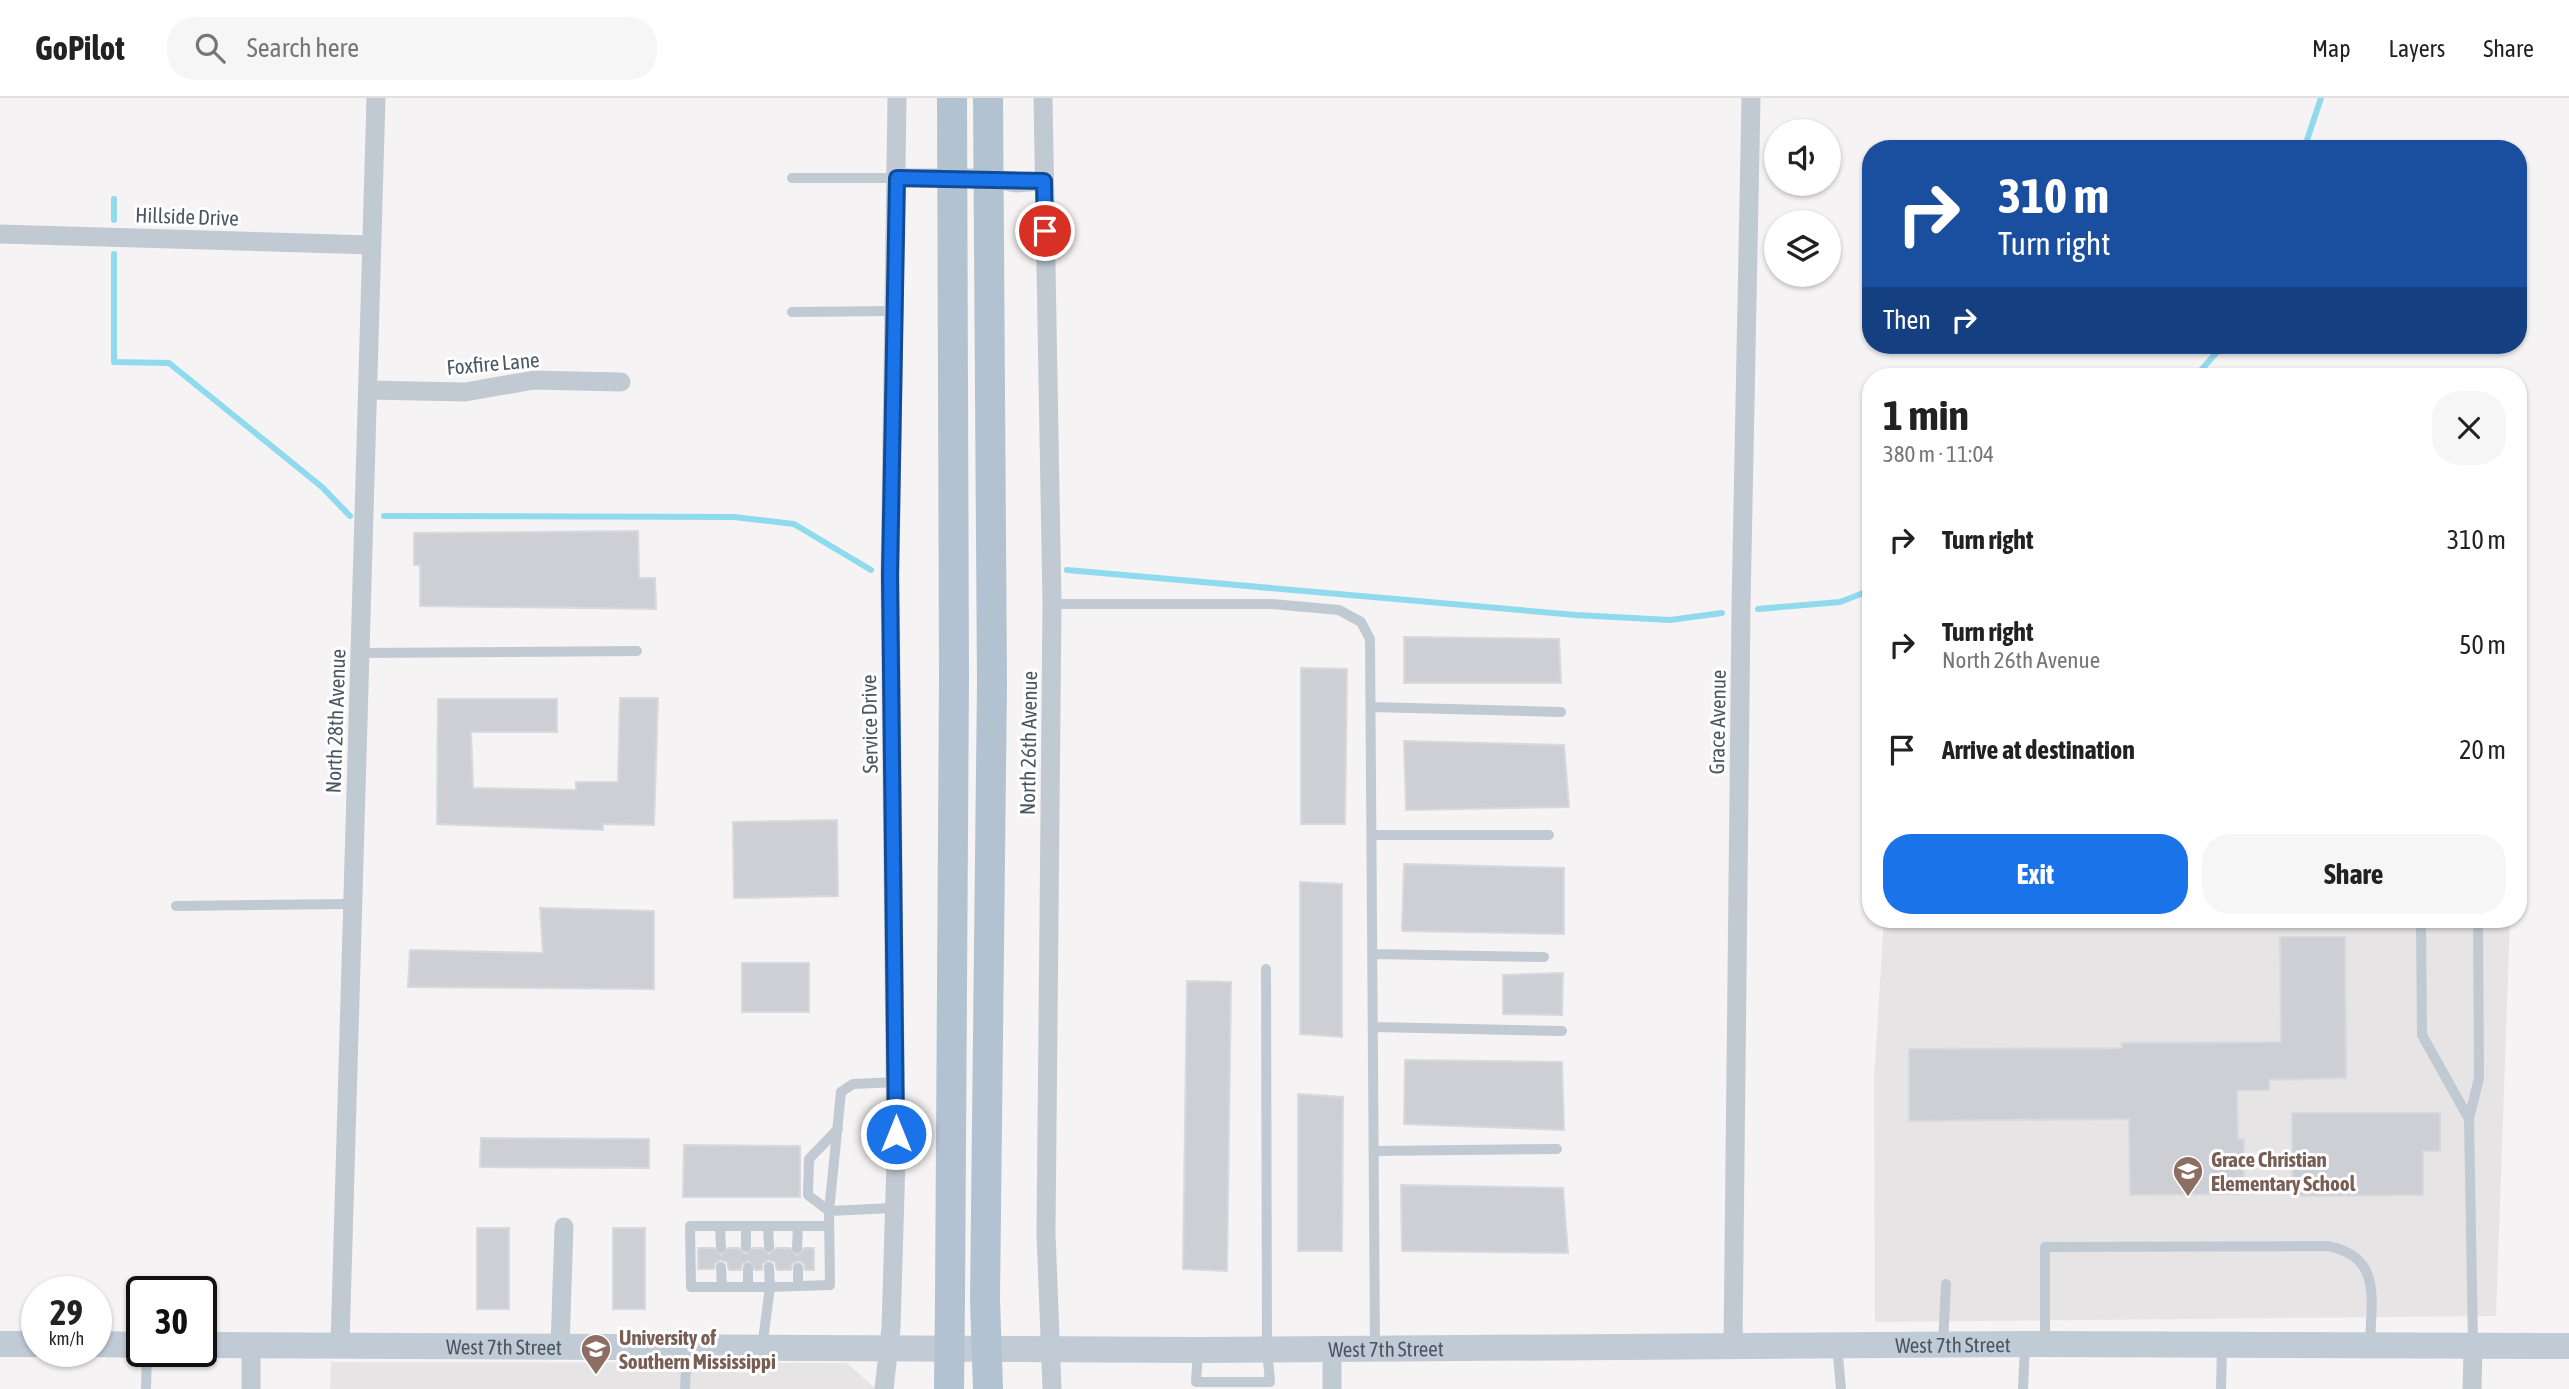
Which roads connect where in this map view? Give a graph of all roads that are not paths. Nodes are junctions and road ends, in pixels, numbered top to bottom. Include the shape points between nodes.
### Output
1 (376, 98) edge
2 (897, 98) edge
3 (952, 98) edge
4 (988, 98) edge
5 (1043, 98) edge
6 (1751, 98) edge
7 (792, 178) dead end
8 (897, 178) junction
9 (989, 178) junction
10 (952, 179) junction
11 (1044, 181) junction
12 (0, 234) edge
13 (372, 245) junction
14 (894, 311) junction
15 (792, 312) dead end
16 (621, 382) dead end
17 (368, 390) junction
18 (1052, 604) junction
19 (637, 651) dead end
20 (360, 653) junction
21 (1371, 707) junction
22 (1561, 712) dead end
23 (1373, 835) junction
24 (1549, 835) dead end
25 (351, 904) junction
26 (176, 906) dead end
27 (2421, 928) edge
28 (2478, 928) edge
29 (1374, 954) junction
30 (1544, 957) dead end
31 (1266, 969) dead end
32 (1374, 1027) junction
33 (1562, 1031) dead end
34 (896, 1082) junction
35 (2469, 1118) junction
36 (838, 1129) junction
37 (1557, 1149) dead end
38 (1375, 1151) junction
39 (893, 1208) junction
40 (829, 1211) junction
41 (746, 1226) junction
42 (768, 1226) junction
43 (798, 1226) junction
44 (829, 1226) junction
45 (564, 1227) dead end
46 (720, 1227) junction
47 (746, 1247) dead end
48 (769, 1247) dead end
49 (721, 1248) dead end
50 (797, 1248) dead end
51 (721, 1267) dead end
52 (769, 1267) dead end
53 (748, 1268) dead end
54 (798, 1268) dead end
55 (1946, 1284) dead end
56 (748, 1286) junction
57 (798, 1286) junction
58 (722, 1287) junction
59 (771, 1287) junction
60 (0, 1344) edge
61 (21, 1344) edge
62 (1943, 1344) junction
63 (2035, 1344) junction
64 (2370, 1344) junction
65 (217, 1345) edge
66 (251, 1345) junction
67 (340, 1345) junction
68 (1837, 1345) junction
69 (2222, 1345) junction
70 (1733, 1346) junction
71 (2569, 1346) edge
72 (560, 1347) junction
73 (2473, 1347) junction
74 (687, 1348) junction
75 (762, 1348) junction
76 (1050, 1348) junction
77 (1332, 1348) junction
78 (1375, 1348) junction
79 (886, 1349) junction
80 (1198, 1349) junction
81 (1267, 1349) junction
82 (147, 1367) edge
83 (1196, 1385) edge
84 (1270, 1385) edge
85 (146, 1389) edge
86 (251, 1389) edge
87 (685, 1389) edge
88 (884, 1389) edge
89 (949, 1389) edge
90 (988, 1389) edge
91 (1052, 1389) edge
92 (1332, 1389) edge
93 (1841, 1389) edge
94 (2023, 1389) edge
95 (2221, 1389) edge
96 (2472, 1389) edge

1 - 13 street, North 28th Avenue
2 - 8 street, Service Drive
3 - 10 main road
4 - 9 main road
5 - 11 street, North 26th Avenue
6 - 70 street, Grace Avenue
7 - 8 lane
8 - 10 street
8 - 14 street, Service Drive
9 - 10 street
9 - 11 street via 1016,183
9 - 90 main road, bridge
10 - 89 main road, bridge
11 - 18 street, North 26th Avenue
12 - 13 street, Hillside Drive
13 - 17 street, North 28th Avenue
14 - 15 lane
14 - 34 street, Service Drive via 890,575
16 - 17 street, Foxfire Lane via 534,380 465,392
17 - 20 street, North 28th Avenue
18 - 21 lane via 1272,604 1339,610 1361,622 1370,639
18 - 76 street, North 26th Avenue via 1046,1233
19 - 20 lane
20 - 25 street, North 28th Avenue
21 - 22 lane
21 - 23 lane
23 - 24 lane
23 - 29 lane
25 - 26 lane
25 - 67 street, North 28th Avenue
27 - 35 lane via 2422,1035
28 - 35 lane via 2479,1078
29 - 30 lane
29 - 32 lane
31 - 81 lane
32 - 33 lane
32 - 38 lane
34 - 36 lane via 853,1084 841,1091
34 - 39 street, Service Drive
35 - 73 lane
36 - 40 lane
36 - 40 lane via 808,1159 808,1195
37 - 38 lane
38 - 78 lane
39 - 40 lane
39 - 79 street, Service Drive via 891,1328
40 - 44 lane
41 - 42 lane
41 - 46 lane
41 - 47 lane
42 - 43 lane
42 - 48 lane
43 - 44 lane
43 - 50 lane
44 - 57 lane via 830,1285
45 - 72 street
46 - 49 lane
46 - 58 lane via 690,1226 691,1287
51 - 58 lane
52 - 59 lane
53 - 56 lane
54 - 57 lane
55 - 62 lane
56 - 58 lane
56 - 59 lane
57 - 59 lane
59 - 75 lane
60 - 61 main road
62 - 63 main road, West 7th Street
62 - 68 main road, West 7th Street
63 - 64 lane via 2045,1247 2327,1247 2353,1254 2365,1267 2371,1281
63 - 69 main road, West 7th Street
63 - 94 lane
64 - 69 main road, West 7th Street
64 - 73 main road, West 7th Street
65 - 66 main road, West 7th Street
66 - 67 main road, West 7th Street
66 - 86 street
67 - 72 main road, West 7th Street
68 - 70 main road, West 7th Street
68 - 93 lane
69 - 95 lane
70 - 78 main road, West 7th Street
71 - 73 main road, West 7th Street
72 - 74 main road, West 7th Street
73 - 96 street
74 - 75 main road, West 7th Street
74 - 87 lane
75 - 79 main road, West 7th Street
76 - 79 main road, West 7th Street
76 - 80 main road, West 7th Street
76 - 91 street, North 26th Avenue
77 - 78 main road, West 7th Street
77 - 81 main road, West 7th Street
77 - 92 street
79 - 88 street, Service Drive
80 - 81 main road, West 7th Street
80 - 83 lane
81 - 84 lane
82 - 85 lane
83 - 84 lane

